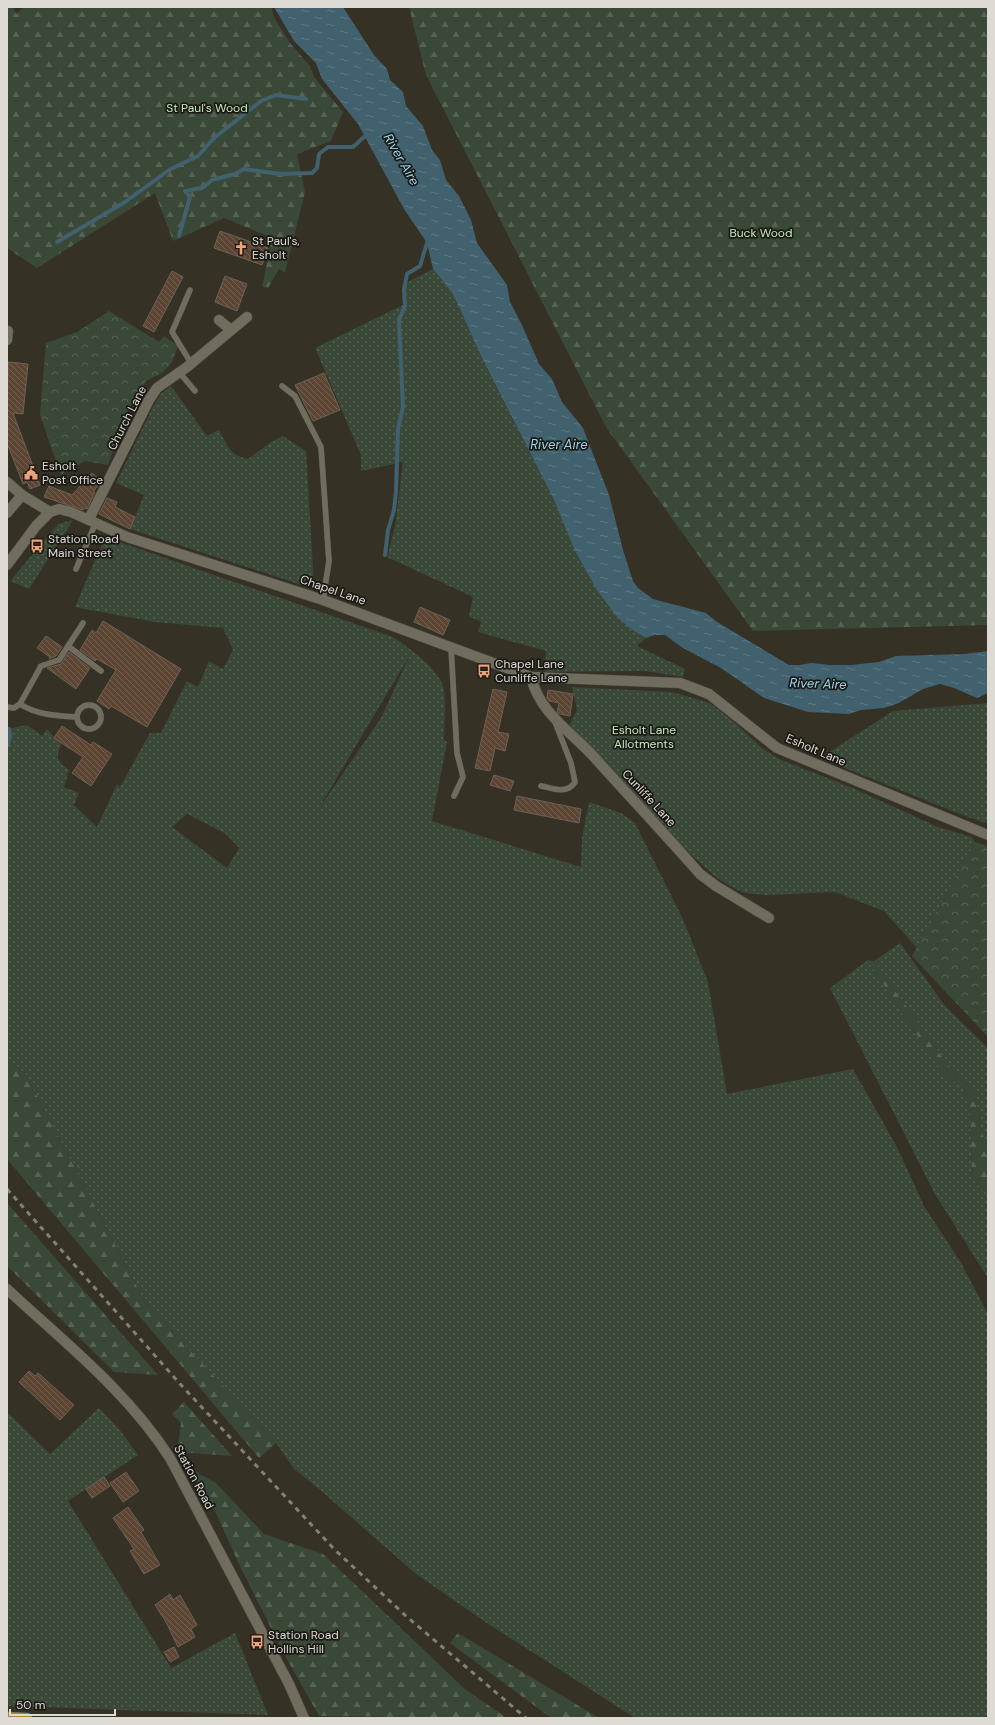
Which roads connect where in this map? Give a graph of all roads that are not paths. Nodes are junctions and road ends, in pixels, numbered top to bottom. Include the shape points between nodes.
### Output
1 (190, 290) dead end
2 (247, 318) dead end
3 (219, 320) dead end
4 (231, 330) junction
5 (191, 363) junction
6 (180, 372) junction
7 (282, 386) dead end
8 (195, 391) dead end
9 (7, 482) edge
10 (22, 495) junction
11 (50, 512) junction
12 (7, 513) edge
13 (92, 521) junction
14 (7, 565) edge
15 (76, 569) dead end
16 (323, 600) junction
17 (83, 623) dead end
18 (68, 646) junction
19 (451, 647) junction
20 (101, 671) dead end
21 (531, 677) junction
22 (570, 678) joint
23 (20, 704) junction
24 (7, 707) edge
25 (552, 715) junction
26 (77, 717) junction
27 (541, 786) dead end
28 (454, 796) dead end
29 (988, 836) edge
30 (769, 918) dead end
31 (7, 1289) edge
32 (7, 1717) edge
33 (27, 1718) edge
34 (304, 1718) edge

1 - 5 lane via 172,332
2 - 4 street, Church Lane
3 - 4 street
4 - 5 street, Church Lane
5 - 6 street, Church Lane
6 - 8 lane
6 - 13 street, Church Lane via 157,388 149,400
7 - 16 lane via 295,396 321,447 329,561
9 - 10 street
10 - 11 street
10 - 12 street
11 - 13 street, Chapel Lane via 59,509
11 - 14 street via 36,526
13 - 15 lane
13 - 16 street, Chapel Lane via 127,537
16 - 19 street, Chapel Lane
17 - 18 lane
18 - 20 lane
18 - 23 lane via 59,660 41,666
19 - 21 street, Chapel Lane
19 - 28 lane via 457,753 462,777
21 - 22 street, Chapel Lane
21 - 25 street, Cunliffe Lane via 538,698
22 - 29 street, Esholt Lane via 680,683 695,688 709,694 777,748
23 - 24 lane via 14,708
23 - 26 lane via 28,710 51,716
25 - 27 lane via 572,763 574,782 570,789 565,790
25 - 30 street, Cunliffe Lane via 593,756 700,874
26 - 26 lane via 82,727 90,728 97,725 101,718 99,710 89,705 79,710
31 - 34 street, Station Road via 113,1386 159,1441 290,1684
32 - 33 main road

